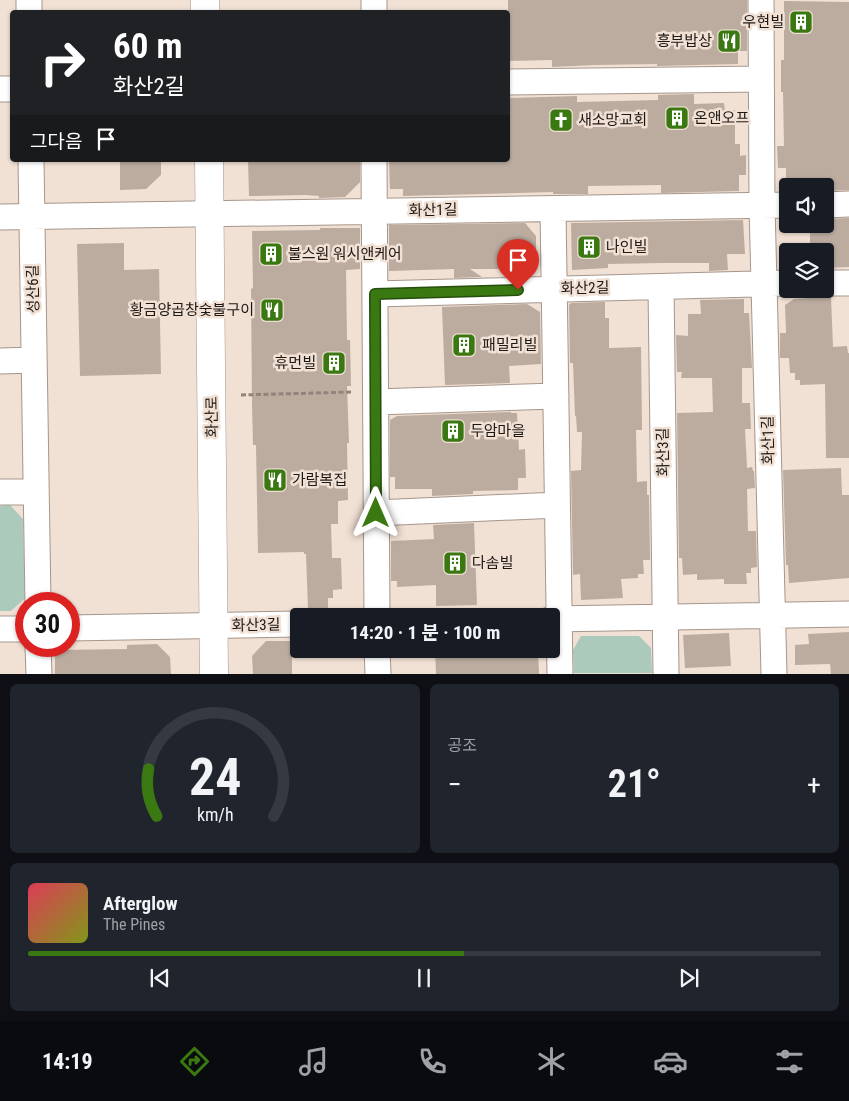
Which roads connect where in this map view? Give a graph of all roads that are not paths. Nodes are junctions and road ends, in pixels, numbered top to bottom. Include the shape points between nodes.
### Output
1 (761, 0) edge
2 (761, 80) junction
3 (510, 82) edge
4 (31, 162) edge
5 (209, 162) edge
6 (374, 162) edge
7 (849, 204) edge
8 (779, 205) edge
9 (834, 205) edge
10 (762, 206) junction
11 (553, 209) junction
12 (374, 211) junction
13 (210, 215) junction
14 (0, 217) edge
15 (32, 217) junction
16 (776, 283) edge
17 (834, 283) edge
18 (849, 283) edge
19 (661, 287) junction
20 (554, 288) junction
21 (375, 294) junction
22 (0, 360) edge
23 (34, 360) junction
24 (556, 396) junction
25 (375, 397) junction
26 (0, 492) edge
27 (36, 492) junction
28 (557, 505) junction
29 (376, 513) junction
30 (38, 592) edge
31 (377, 608) edge
32 (555, 608) edge
33 (772, 614) junction
34 (849, 614) edge
35 (665, 618) junction
36 (560, 619) edge
37 (290, 624) edge
38 (214, 626) junction
39 (80, 628) edge
40 (0, 629) edge
41 (15, 629) edge
42 (38, 657) edge
43 (377, 658) edge
44 (559, 658) edge
45 (39, 674) edge
46 (214, 674) edge
47 (378, 674) edge
48 (560, 674) edge
49 (666, 674) edge
50 (774, 674) edge

1 - 2 street, 화산1길
2 - 3 street
2 - 10 street, 화산1길
4 - 15 street, 성산6길
5 - 13 street, 화산로
6 - 12 street
7 - 9 street
8 - 10 street
10 - 11 street, 화산1길
10 - 16 street, 화산1길
11 - 12 street, 화산1길
11 - 20 street
12 - 13 street, 화산1길
12 - 21 street
13 - 15 street, 화산1길
13 - 38 street, 화산로
14 - 15 street
15 - 23 street, 성산6길
16 - 19 street, 화산2길
16 - 33 street, 화산1길
17 - 18 street
19 - 20 street, 화산2길
19 - 35 street, 화산3길
20 - 21 street, 화산2길
20 - 24 street
21 - 25 street
22 - 23 street
23 - 27 street, 성산6길
24 - 25 street
24 - 28 street
25 - 29 street
26 - 27 street
27 - 30 street, 성산6길
28 - 29 street
28 - 32 street
29 - 31 street
33 - 34 street
33 - 35 street
33 - 50 street, 화산1길
35 - 36 street
35 - 49 street, 화산3길
37 - 38 street, 화산3길
38 - 39 street, 화산3길
38 - 46 street, 화산로
40 - 41 street
42 - 45 street
43 - 47 street
44 - 48 street

